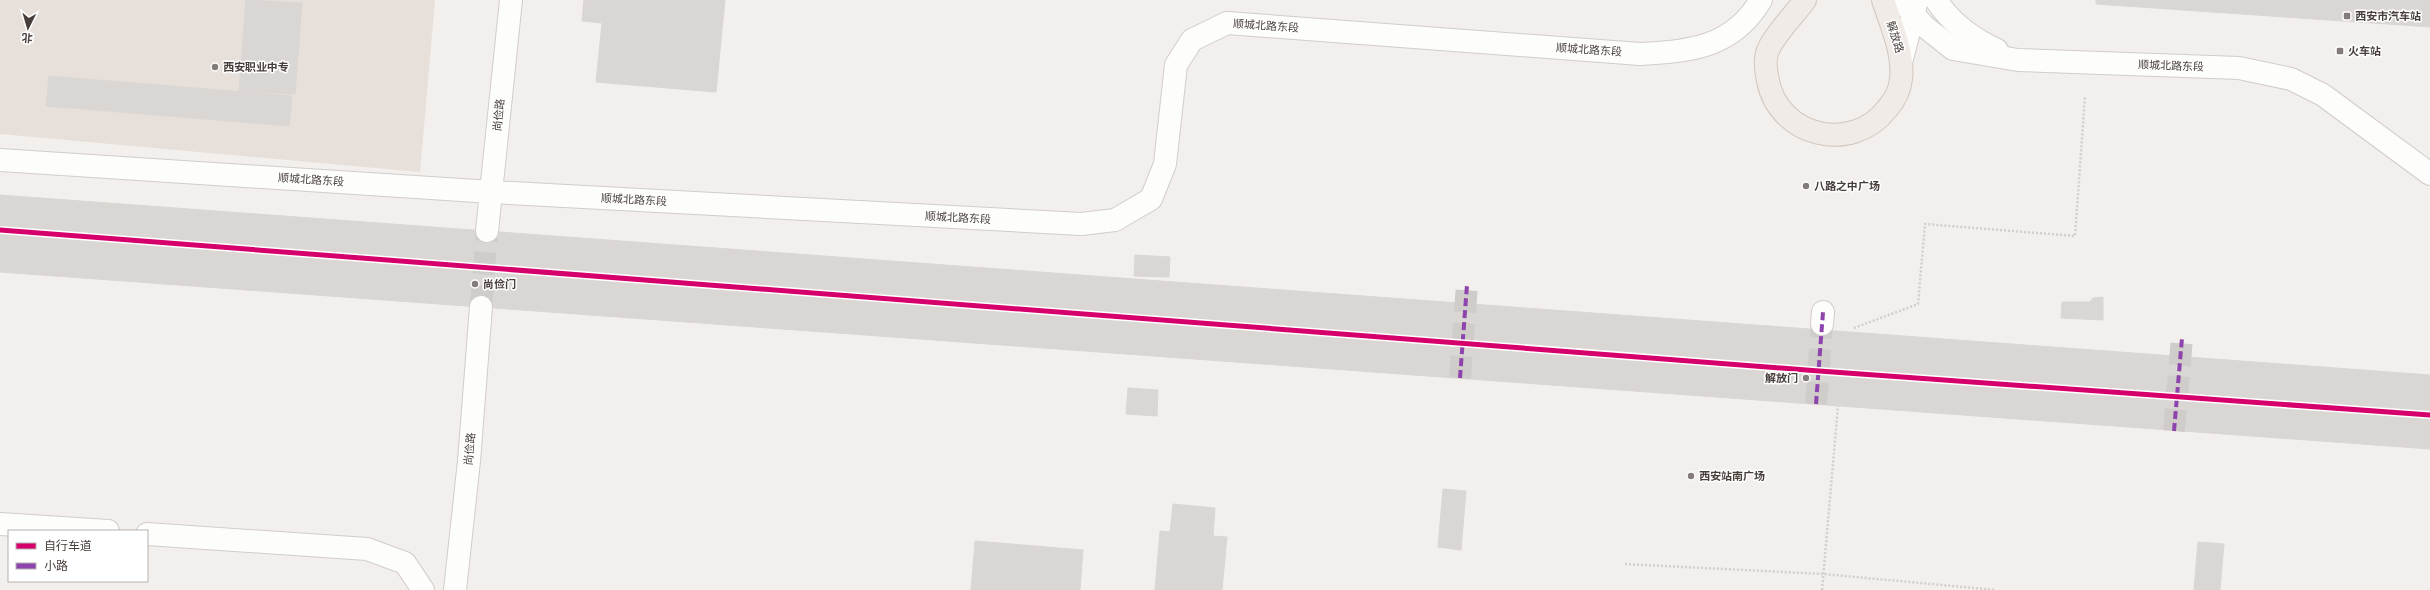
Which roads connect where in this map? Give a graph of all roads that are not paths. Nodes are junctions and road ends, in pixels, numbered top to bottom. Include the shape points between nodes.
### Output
1 (511, 0) edge
2 (1761, 0) edge
3 (1805, 0) edge
4 (1884, 0) edge
5 (1936, 0) edge
6 (1911, 5) edge
7 (1902, 59) junction
8 (2018, 60) junction
9 (0, 160) edge
10 (2430, 174) edge
11 (492, 192) junction
12 (487, 231) tunnel mouth
13 (481, 307) tunnel mouth
14 (0, 524) edge
15 (93, 530) edge
16 (148, 534) edge
17 (423, 590) edge
18 (455, 590) edge

1 - 11 street, 尚俭路
2 - 11 street, 顺城北路东段 via 1750,18 1724,38 1685,51 1640,54 1227,23 1192,40 1176,65 1165,164 1151,199 1115,220 1081,224
3 - 7 main road, 解放路 via 1768,49 1766,71 1770,92 1781,111 1797,125 1818,134 1840,136 1861,130 1880,119 1893,101 1901,81
4 - 7 main road, 解放路
5 - 8 street via 1945,14 1978,41
6 - 7 street
6 - 8 street, 顺城北路东段 via 1924,26 1953,49
8 - 10 street, 顺城北路东段 via 2238,68 2290,80 2323,95
9 - 11 street, 顺城北路东段
11 - 12 street, 尚俭路
13 - 18 street, 尚俭路 via 469,461
14 - 15 street
16 - 17 street via 367,549 405,564

